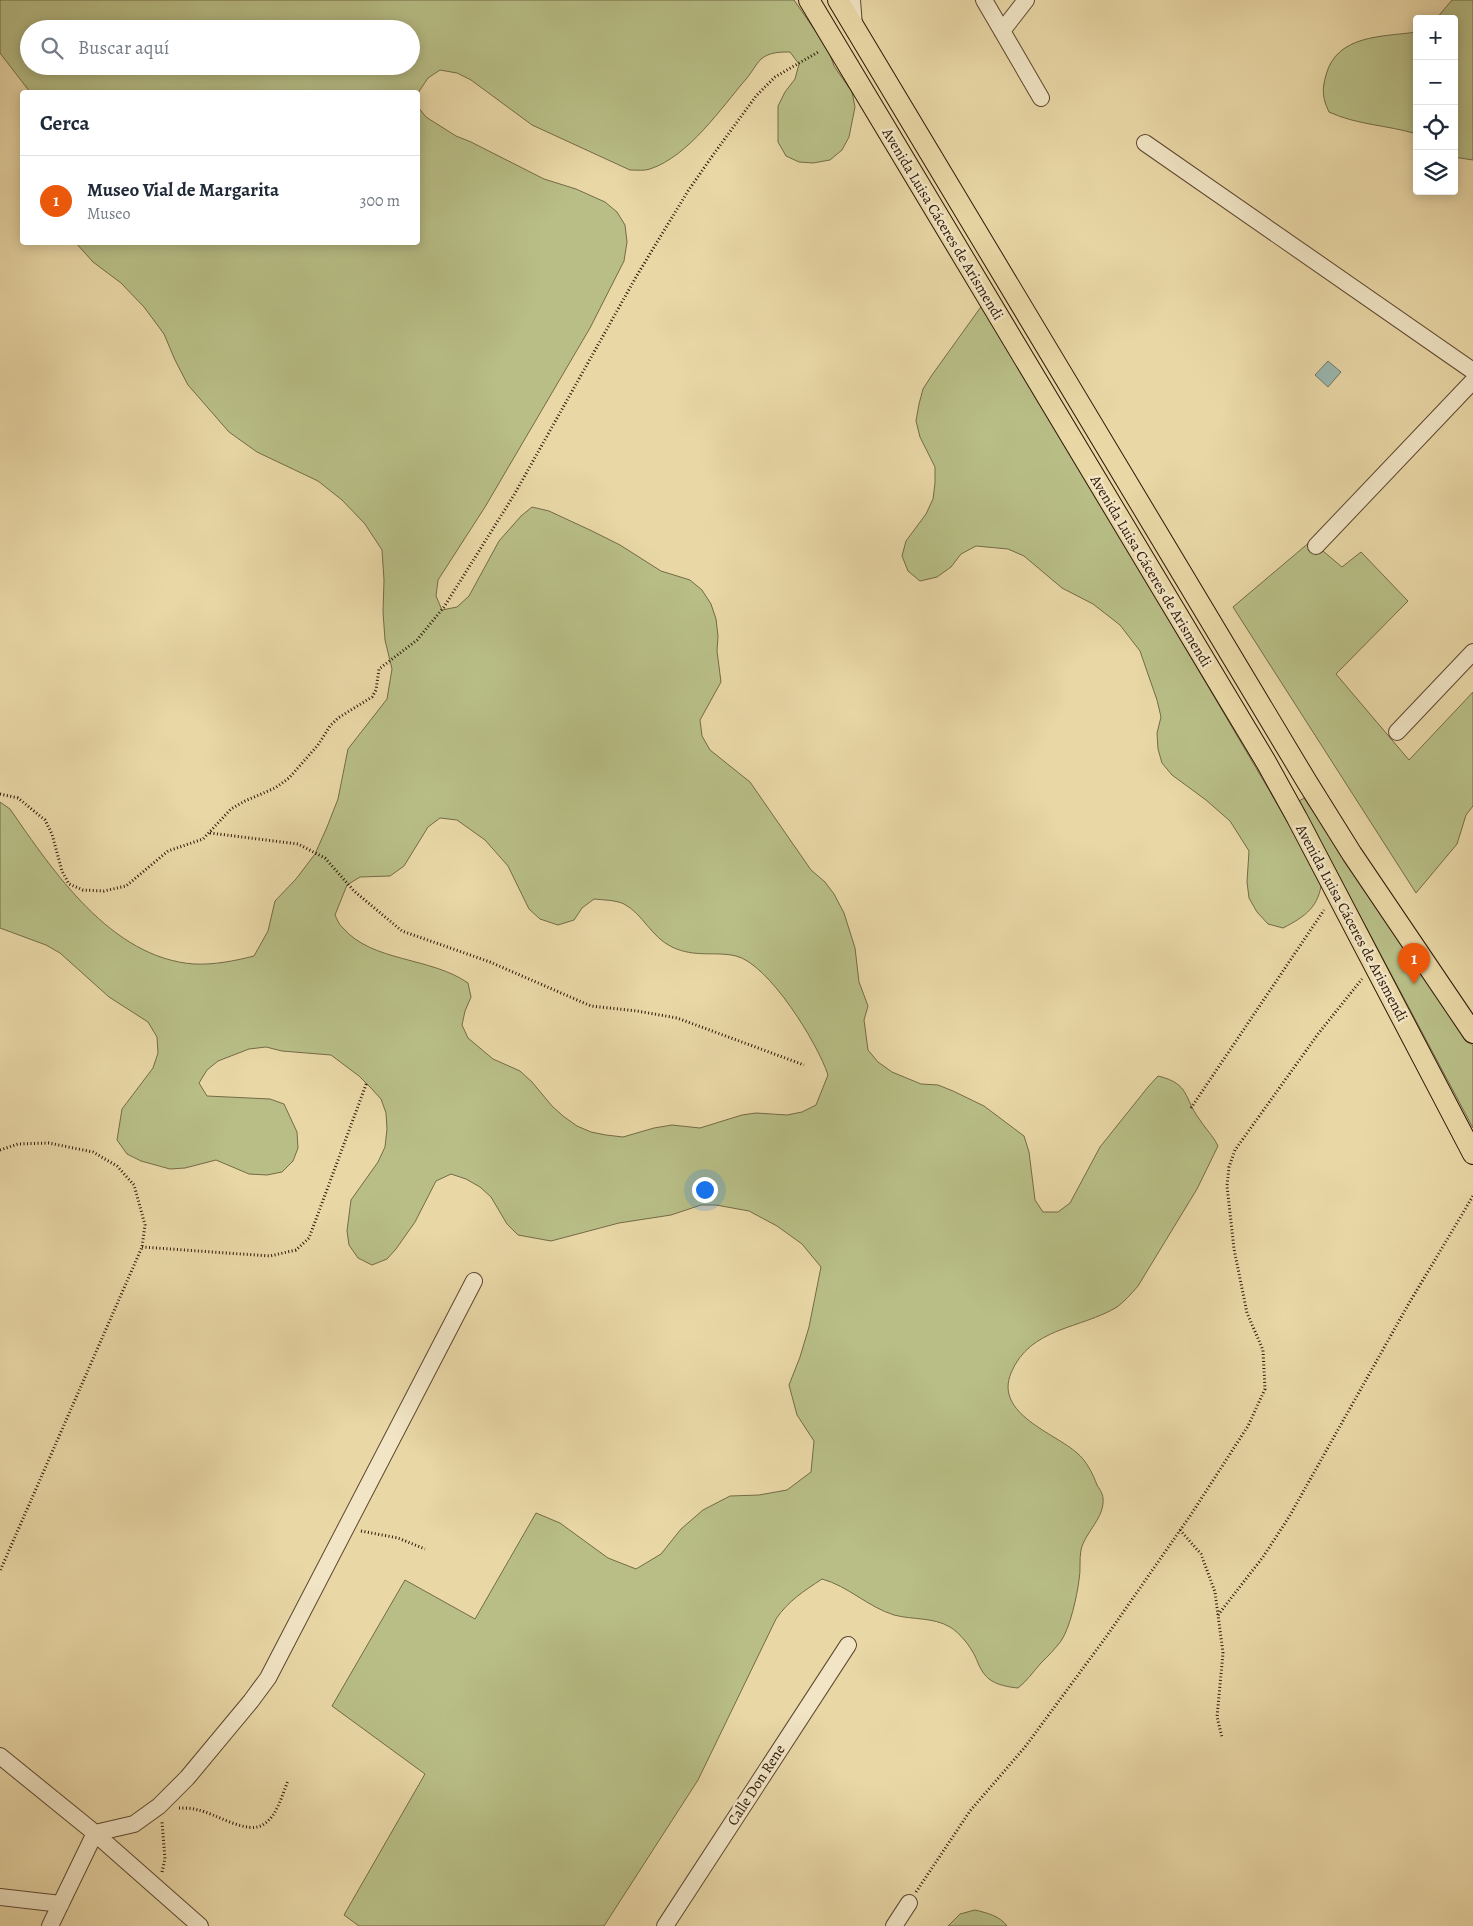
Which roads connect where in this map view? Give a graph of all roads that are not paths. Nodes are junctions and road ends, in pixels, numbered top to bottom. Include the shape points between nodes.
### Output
1 (809, 0) edge
2 (838, 0) edge
3 (852, 0) edge
4 (984, 0) edge
5 (1026, 0) edge
6 (854, 26) junction
7 (1002, 31) junction
8 (1040, 98) dead end
9 (1145, 143) dead end
10 (1473, 371) edge
11 (1473, 380) edge
12 (1316, 546) dead end
13 (1473, 652) edge
14 (1397, 732) dead end
15 (1473, 1033) edge
16 (1473, 1154) edge
17 (474, 1280) dead end
18 (848, 1646) dead end
19 (0, 1756) edge
20 (95, 1833) junction
21 (0, 1897) edge
22 (909, 1903) road end
23 (61, 1904) junction
24 (50, 1926) edge
25 (200, 1926) edge
26 (665, 1926) edge
27 (894, 1926) edge

1 - 16 main road, Avenida Luisa Cáceres de Arismendi via 1266,762
2 - 6 main road, Avenida Luisa Cáceres de Arismendi
3 - 6 street
4 - 7 street
5 - 7 street
6 - 15 main road, Avenida Luisa Cáceres de Arismendi via 1307,782
7 - 8 street
9 - 10 street
11 - 12 street
13 - 14 street
17 - 20 street via 268,1678 159,1806 134,1824
18 - 26 street, Calle Don Rene
19 - 20 street
20 - 23 street
20 - 25 street
21 - 23 street
22 - 27 street
23 - 24 street

